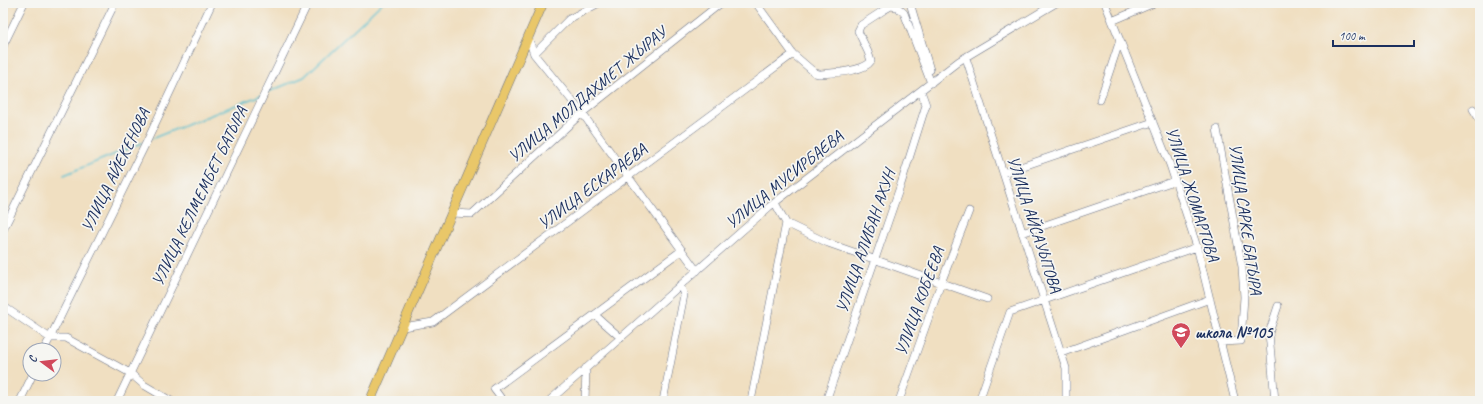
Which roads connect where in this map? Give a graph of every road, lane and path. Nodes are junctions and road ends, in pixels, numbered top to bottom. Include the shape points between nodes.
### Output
1 (24, 3) edge
2 (115, 3) edge
3 (308, 3) edge
4 (543, 3) edge
5 (599, 3) edge
6 (721, 3) edge
7 (756, 3) edge
8 (910, 3) edge
9 (1056, 3) edge
10 (1105, 3) edge
11 (1154, 3) edge
12 (210, 4) edge
13 (1112, 21) junction
14 (528, 38) junction
15 (1120, 40) junction
16 (3, 46) edge
17 (534, 54) junction
18 (793, 54) junction
19 (966, 58) junction
20 (932, 82) junction
21 (921, 91) junction
22 (1100, 100) dead end
23 (1473, 109) dead end
24 (582, 113) junction
25 (1480, 120) edge
26 (1153, 122) junction
27 (1217, 129) dead end
28 (1003, 173) junction
29 (629, 177) junction
30 (1174, 181) junction
31 (775, 203) junction
32 (968, 211) dead end
33 (452, 213) junction
34 (786, 223) junction
35 (3, 230) edge
36 (1022, 233) junction
37 (1196, 247) junction
38 (682, 250) junction
39 (875, 259) junction
40 (697, 271) junction
41 (941, 282) junction
42 (680, 285) junction
43 (1210, 299) junction
44 (987, 300) dead end
45 (1043, 300) junction
46 (3, 306) edge
47 (1278, 306) dead end
48 (595, 315) junction
49 (402, 327) junction
50 (50, 338) junction
51 (621, 338) junction
52 (48, 342) edge
53 (1221, 342) junction
54 (1061, 353) junction
55 (586, 368) junction
56 (130, 373) junction
57 (29, 382) edge
58 (20, 401) edge
59 (117, 401) edge
60 (171, 401) edge
61 (370, 401) edge
62 (503, 401) edge
63 (549, 401) edge
64 (585, 401) edge
65 (663, 401) edge
66 (751, 401) edge
67 (826, 401) edge
68 (899, 401) edge
69 (979, 401) edge
70 (1066, 401) edge
71 (1235, 401) edge
72 (1275, 401) edge

1 - 16 street
2 - 35 street
3 - 56 street, УЛИЦА КЕЛМЕМБЕТ БАТЫРА
4 - 14 main road
5 - 17 street via 569,19
6 - 24 street, УЛИЦА МОЛДАХМЕТ ЖЫРАУ
7 - 18 street
8 - 20 street
9 - 19 street, УЛИЦА МУСИРБАЕВА
10 - 13 street, УЛИЦА ЖОМАРТОВА
11 - 13 street
12 - 50 street, УЛИЦА АЙЕКЕНОВА
13 - 15 street, УЛИЦА ЖОМАРТОВА
14 - 17 street
14 - 33 main road
15 - 22 street
15 - 26 street, УЛИЦА ЖОМАРТОВА
17 - 24 street
18 - 20 street via 815,73 862,68 870,61 858,31 861,26 884,10 891,6 897,7 904,13
18 - 29 street, УЛИЦА ЕСКАРАЕВА
19 - 20 street, УЛИЦА МУСИРБАЕВА
19 - 28 street, УЛИЦА АЙСАУЫТОВА
20 - 21 street, УЛИЦА МУСИРБАЕВА
21 - 31 street, УЛИЦА МУСИРБАЕВА
21 - 39 street, УЛИЦА АЛИБАН АХУН via 926,105
23 - 25 street
24 - 29 street
24 - 33 street, УЛИЦА МОЛДАХМЕТ ЖЫРАУ via 472,214
26 - 28 street
26 - 30 street, УЛИЦА ЖОМАРТОВА
27 - 53 street, УЛИЦА САРКЕ БАТЫРА via 1242,267 1244,297 1241,341
28 - 36 street, УЛИЦА АЙСАУЫТОВА
29 - 38 street
29 - 49 street, УЛИЦА ЕСКАРАЕВА via 433,322
30 - 36 street
30 - 37 street, УЛИЦА ЖОМАРТОВА
31 - 34 street
31 - 40 street, УЛИЦА МУСИРБАЕВА
32 - 41 street, УЛИЦА КОБЕЕВА
33 - 49 main road
34 - 39 street
34 - 66 street
36 - 45 street, УЛИЦА АЙСАУЫТОВА
37 - 43 street, УЛИЦА ЖОМАРТОВА
37 - 45 street
38 - 40 street
38 - 48 street
39 - 41 street
39 - 67 street, УЛИЦА АЛИБАН АХУН
40 - 42 street, УЛИЦА МУСИРБАЕВА
41 - 44 street
41 - 68 street, УЛИЦА КОБЕЕВА
42 - 51 street, УЛИЦА МУСИРБАЕВА
42 - 65 street via 684,295
43 - 53 street, УЛИЦА ЖОМАРТОВА
43 - 54 street
45 - 54 street, УЛИЦА АЙСАУЫТОВА
45 - 69 street via 1010,312
46 - 50 street
47 - 72 street, УЛИЦА САРКЕ БАТЫРА via 1270,333
48 - 51 street
48 - 62 street via 494,389
49 - 61 main road
50 - 52 street, УЛИЦА АЙЕКЕНОВА
50 - 56 street via 66,338
51 - 55 street, УЛИЦА МУСИРБАЕВА
53 - 71 street, УЛИЦА ЖОМАРТОВА
54 - 70 street, УЛИЦА АЙСАУЫТОВА via 1066,368
55 - 63 street, УЛИЦА МУСИРБАЕВА
55 - 64 street
56 - 59 street, УЛИЦА КЕЛМЕМБЕТ БАТЫРА
56 - 60 street via 144,386
57 - 58 street

